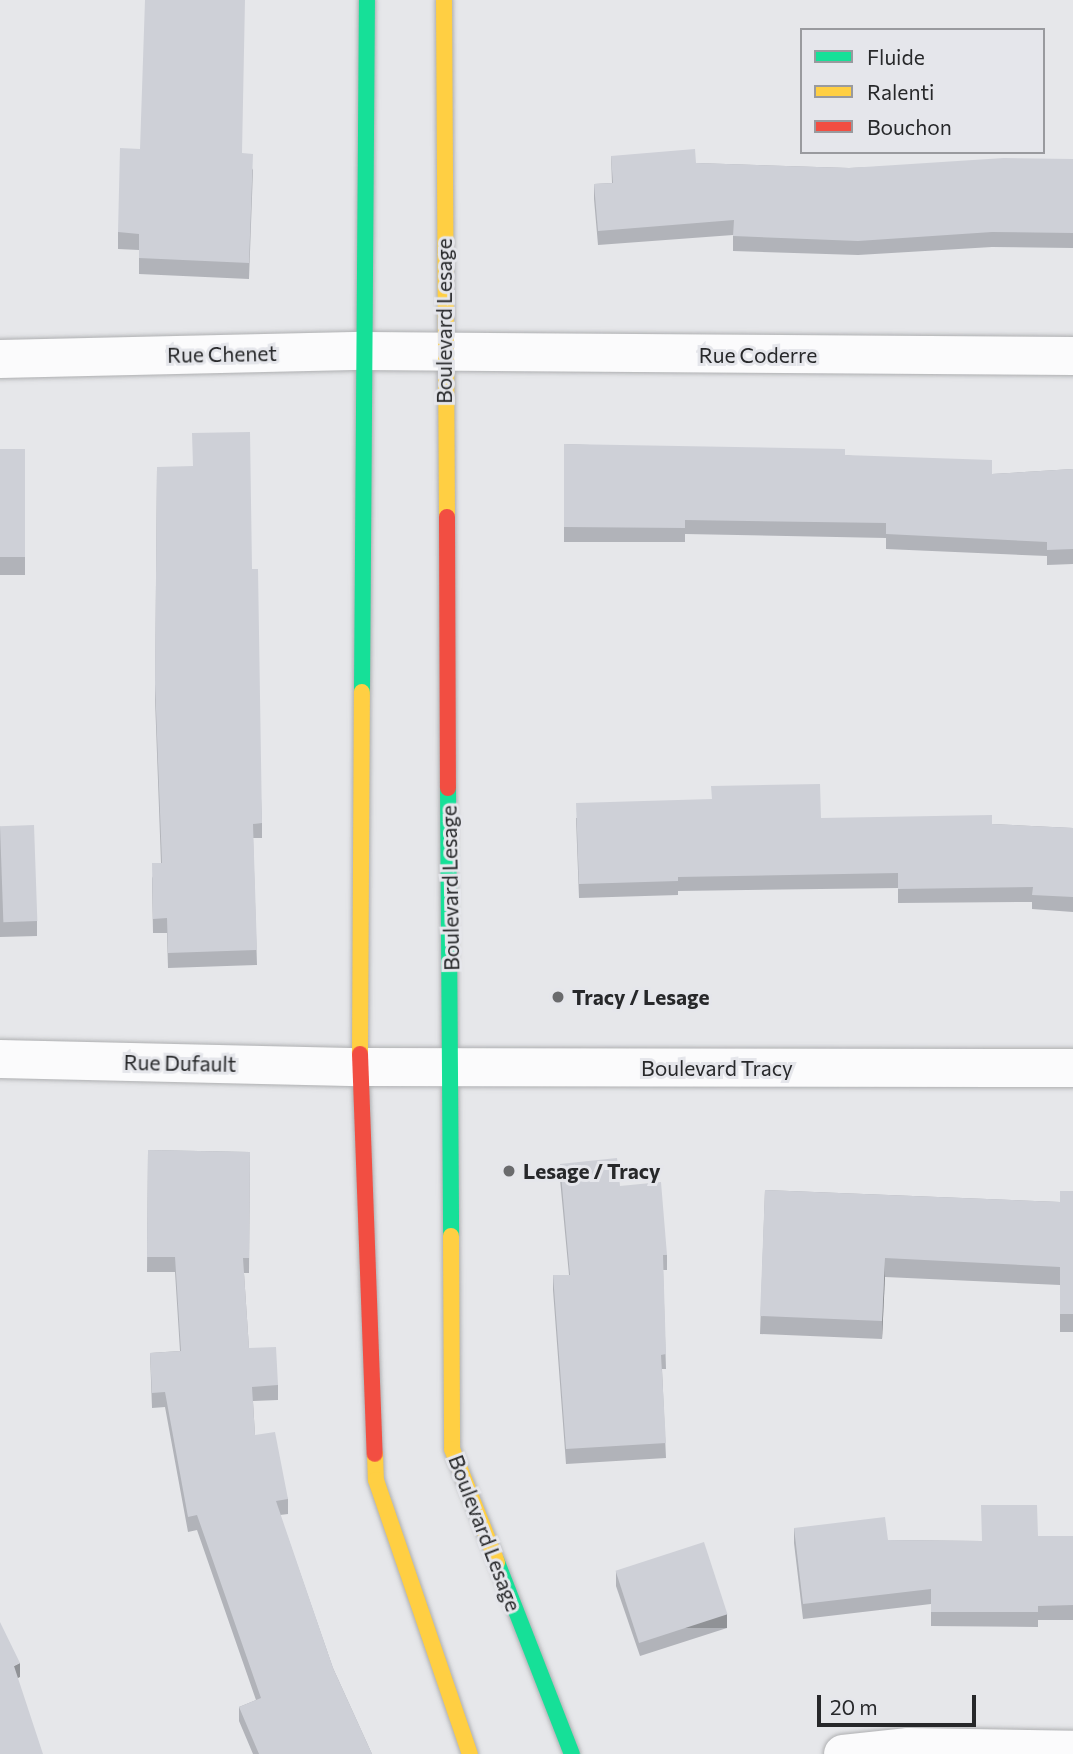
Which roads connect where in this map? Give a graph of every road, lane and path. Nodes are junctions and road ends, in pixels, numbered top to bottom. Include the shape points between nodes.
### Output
1 (367, 0) edge
2 (444, 0) edge
3 (364, 351) junction
4 (444, 354) junction
5 (1073, 356) edge
6 (0, 359) edge
7 (0, 1059) edge
8 (360, 1067) junction
9 (452, 1067) junction
10 (1073, 1068) edge
11 (1073, 1750) edge
12 (470, 1754) edge
13 (572, 1754) edge
14 (843, 1754) edge

1 - 3 street
2 - 4 street, Boulevard Lesage
3 - 4 street, Rue Chenet
3 - 6 street, Rue Chenet
3 - 8 street
4 - 5 street, Rue Coderre
4 - 9 street, Boulevard Lesage
7 - 8 street, Rue Dufault
8 - 9 street, Boulevard Tracy
8 - 12 street via 376,1480
9 - 10 street, Boulevard Tracy
9 - 13 street, Boulevard Lesage via 452,1449
11 - 14 street via 909,1747

